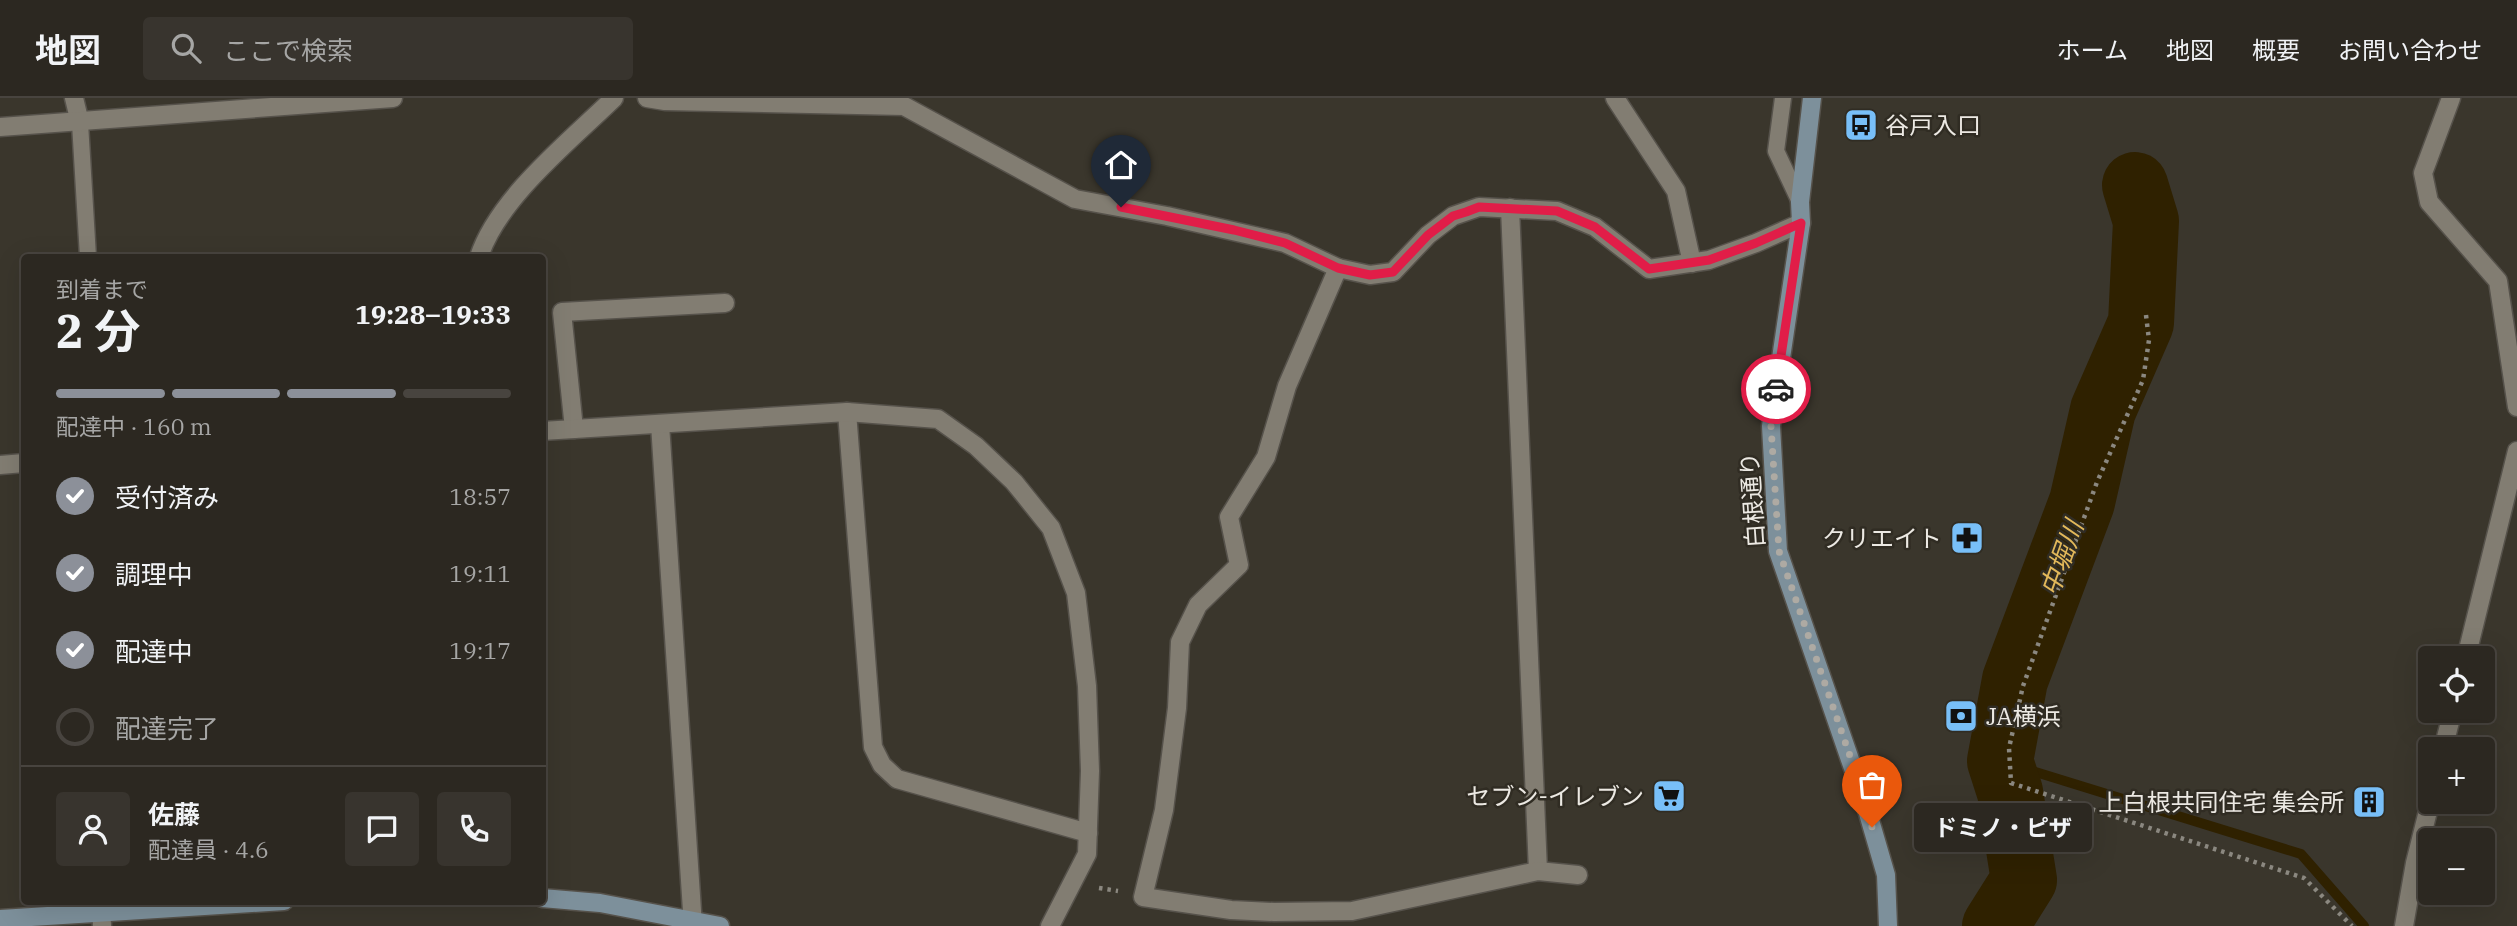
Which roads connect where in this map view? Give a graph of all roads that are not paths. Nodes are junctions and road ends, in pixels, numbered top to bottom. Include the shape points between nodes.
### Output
1 (74, 98) edge
2 (393, 98) edge
3 (614, 98) edge
4 (647, 98) edge
5 (1615, 98) edge
6 (1783, 98) edge
7 (1812, 98) edge
8 (2451, 98) edge
9 (905, 102) edge
10 (80, 122) junction
11 (1, 128) edge
12 (1800, 202) junction
13 (1510, 208) junction
14 (1801, 223) junction
15 (88, 254) edge
16 (480, 254) edge
17 (1692, 263) junction
18 (1338, 268) junction
19 (724, 303) dead end
20 (2517, 407) edge
21 (847, 412) junction
22 (660, 424) junction
23 (574, 429) junction
24 (546, 431) edge
25 (2517, 451) edge
26 (21, 463) edge
27 (0, 465) edge
28 (2469, 646) edge
29 (2427, 814) edge
30 (1088, 833) junction
31 (1538, 871) junction
32 (1578, 875) dead end
33 (546, 898) edge
34 (223, 905) edge
35 (102, 913) edge
36 (0, 919) edge
37 (693, 923) edge
38 (720, 926) edge
39 (1050, 926) edge
40 (1888, 926) edge
41 (2404, 926) edge

1 - 10 street
2 - 10 street
3 - 16 street via 522,187
4 - 9 street
5 - 17 street via 1676,191
6 - 12 lane via 1776,150
7 - 12 street, 白根通り
8 - 20 street via 2423,173 2429,202 2498,281
9 - 18 street via 1075,199 1285,243
10 - 11 street
10 - 15 lane
12 - 14 street, 白根通り
13 - 17 street via 1557,211 1595,227 1649,269
13 - 18 street via 1479,207 1453,216 1393,272 1370,275
13 - 31 street
14 - 17 street
14 - 40 street, 白根通り via 1771,426 1779,551 1865,803 1886,876
18 - 31 street via 1287,386 1266,457 1229,517 1239,565 1198,605 1180,642 1164,810 1143,897 1231,910 1352,911
19 - 23 street via 562,312
21 - 22 street
21 - 30 street via 938,419 1005,473 1051,528 1076,593 1087,686
21 - 30 street via 873,747 882,765 897,779
22 - 23 street
22 - 37 street
23 - 24 street
25 - 28 street
26 - 27 street
29 - 41 street
30 - 39 street via 1087,854
31 - 32 street
33 - 37 street via 600,903
34 - 35 street
35 - 36 street
37 - 38 street

